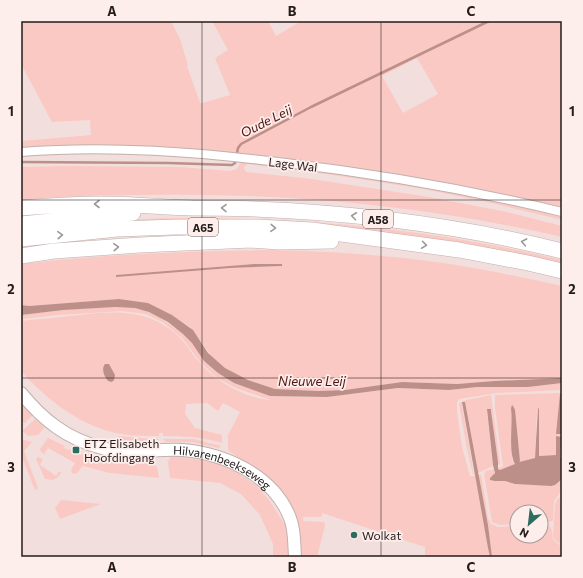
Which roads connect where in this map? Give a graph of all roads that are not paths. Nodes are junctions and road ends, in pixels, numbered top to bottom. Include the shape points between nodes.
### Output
1 (21, 152) edge
2 (21, 208) edge
3 (192, 208) junction
4 (562, 212) edge
5 (21, 224) edge
6 (21, 239) edge
7 (386, 240) junction
8 (562, 251) edge
9 (21, 256) edge
10 (562, 272) edge
11 (21, 393) edge
12 (294, 557) edge

1 - 4 street, Lage Wal via 112,149 241,158 328,168 413,182
3 -> 2 highway, A58 via 100,204
3 - 5 highway, A65
8 -> 3 highway, A58 via 536,244 409,222 339,214
6 -> 7 highway, A65 via 117,229 258,227
9 -> 7 highway, A58 via 148,244 252,240
7 -> 10 highway, A58 via 459,250
11 - 12 street, Hilvarenbeekseweg via 35,410 76,439 127,453 183,450 221,457 252,473 280,500 290,518 294,536

